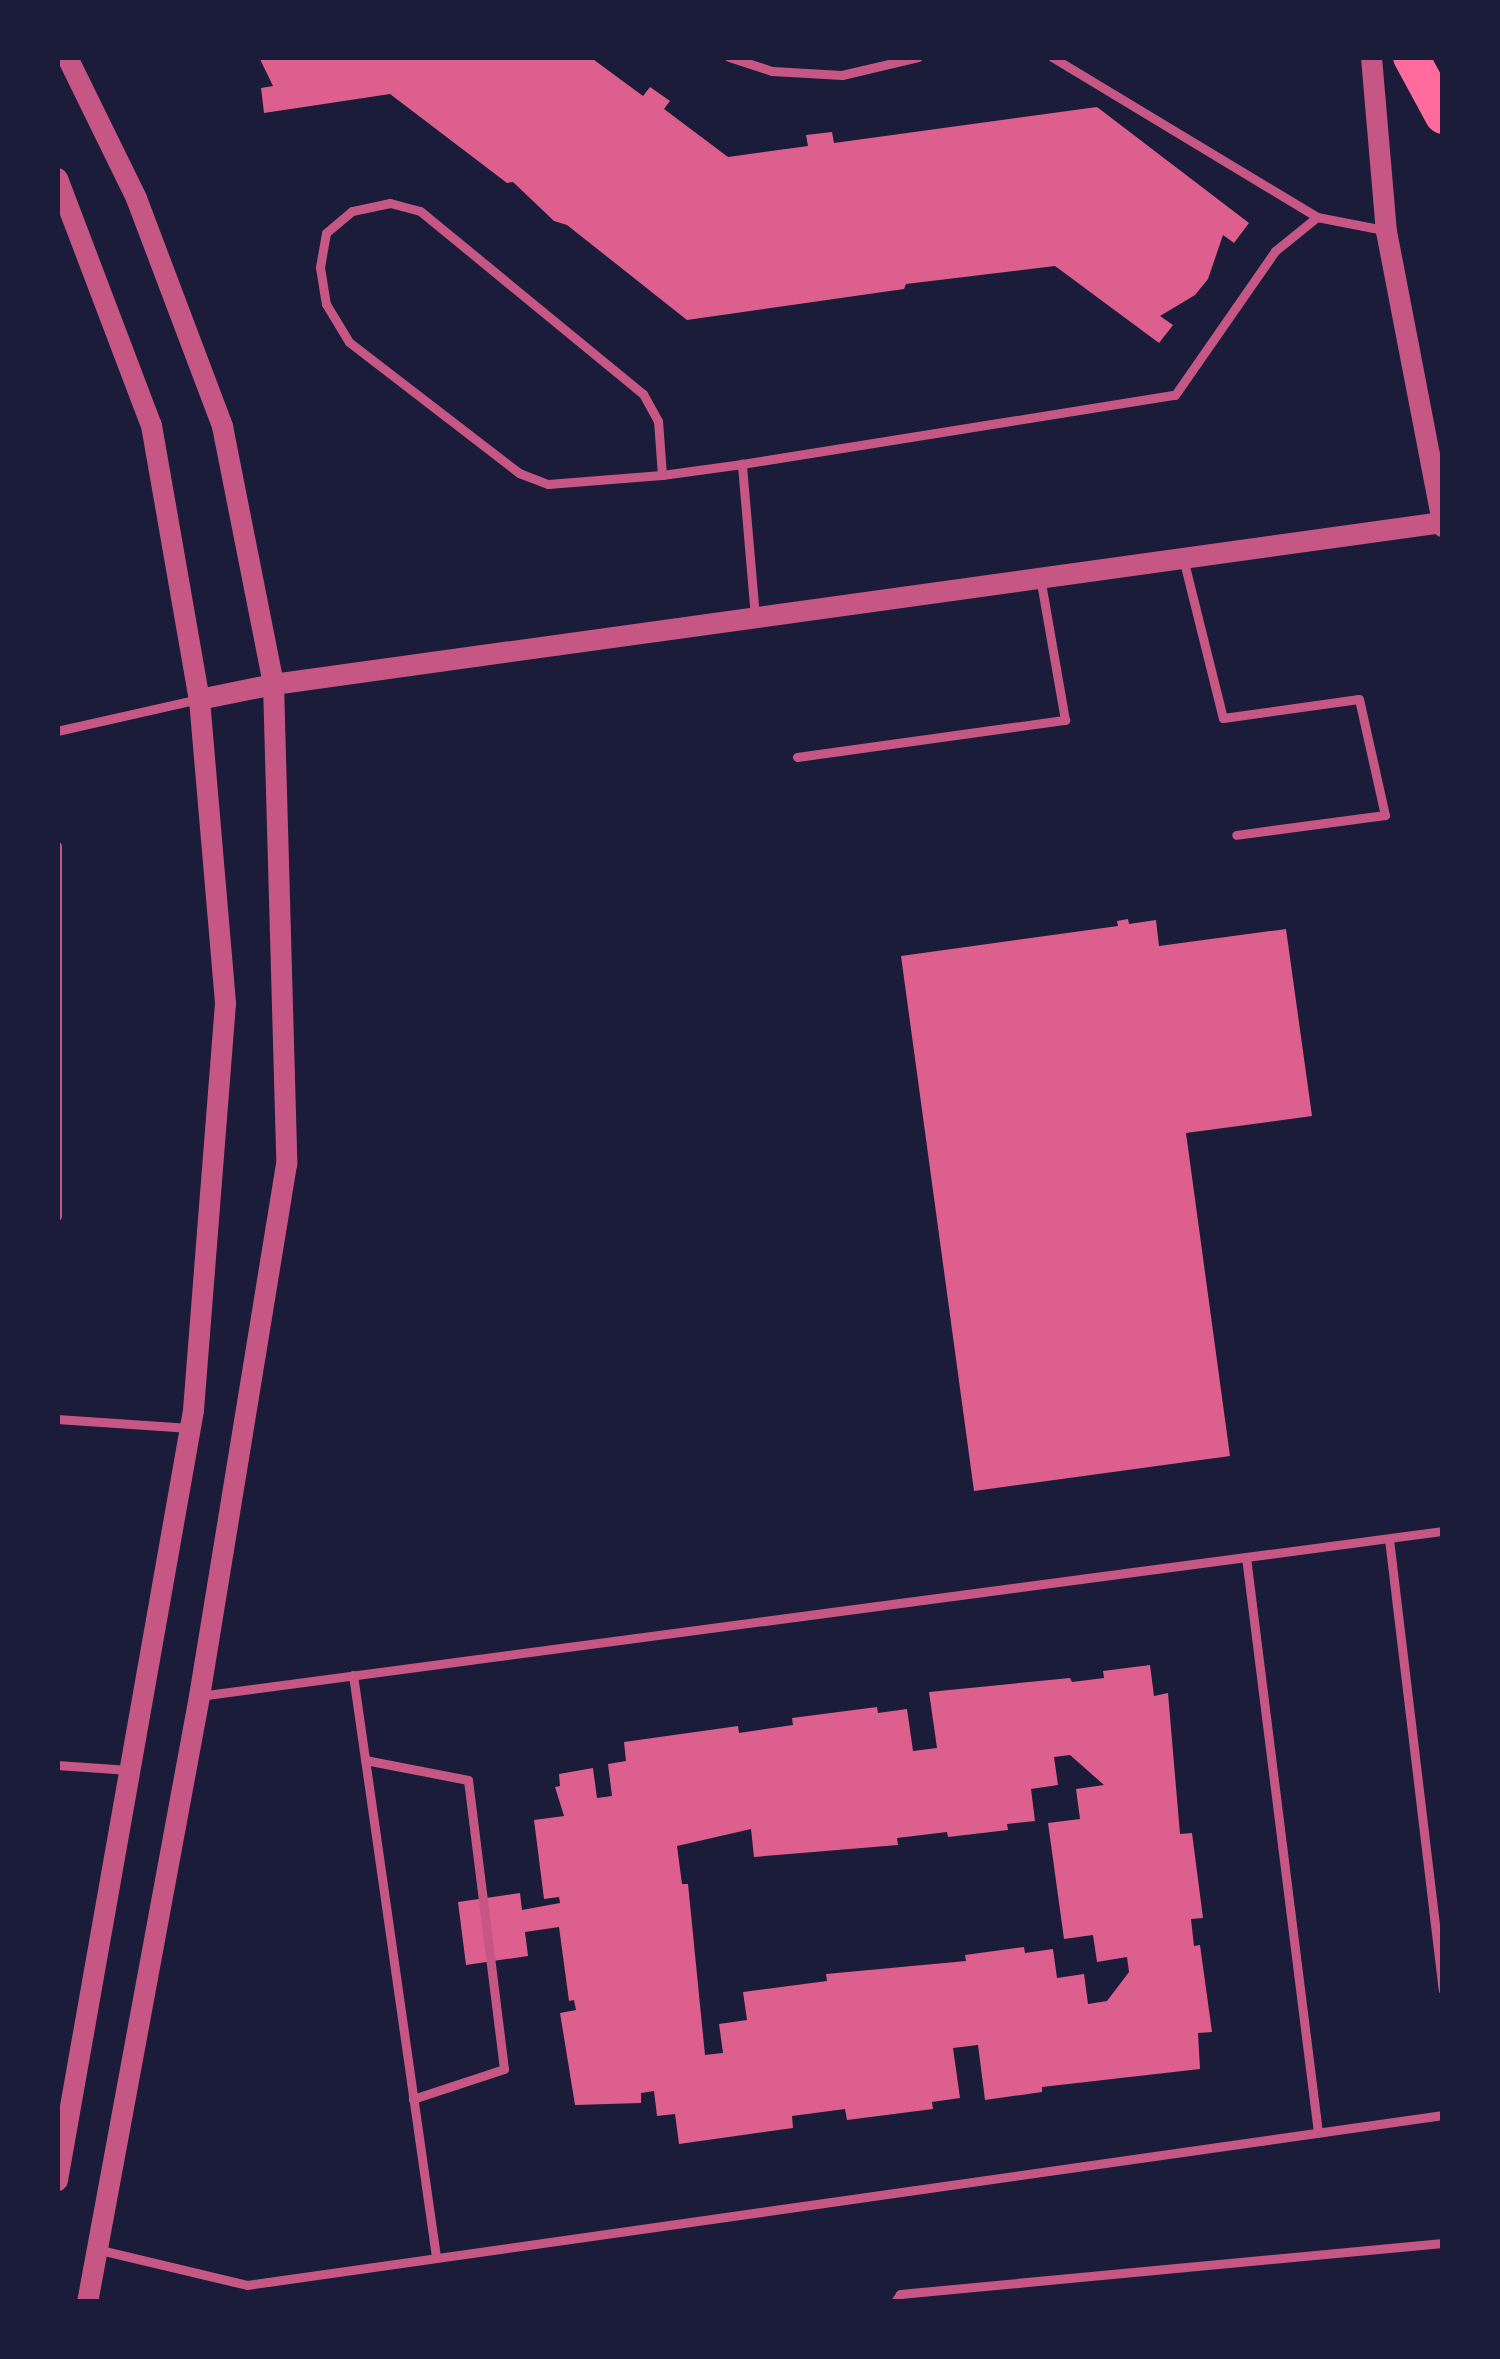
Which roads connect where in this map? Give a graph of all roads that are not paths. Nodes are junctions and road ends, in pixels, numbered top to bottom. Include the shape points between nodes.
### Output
1 (67, 57) edge
2 (728, 57) edge
3 (918, 57) edge
4 (1052, 57) edge
5 (1371, 57) edge
6 (1411, 57) edge
7 (1443, 116) edge
8 (57, 178) edge
9 (1317, 217) junction
10 (1386, 230) junction
11 (742, 464) junction
12 (662, 475) junction
13 (1443, 524) edge
14 (1183, 558) junction
15 (1040, 578) junction
16 (755, 617) junction
17 (273, 684) junction
18 (199, 699) junction
19 (57, 731) edge
20 (796, 757) dead end
21 (1236, 835) dead end
22 (57, 846) edge
23 (57, 1216) edge
24 (57, 1419) edge
25 (190, 1428) junction
26 (1443, 1532) edge
27 (1389, 1539) junction
28 (1246, 1557) junction
29 (352, 1676) junction
30 (199, 1696) junction
31 (365, 1760) junction
32 (57, 1765) edge
33 (130, 1770) junction
34 (1443, 1990) edge
35 (413, 2099) junction
36 (1443, 2115) edge
37 (1318, 2133) junction
38 (57, 2180) edge
39 (1443, 2243) edge
40 (94, 2249) junction
41 (436, 2258) junction
42 (87, 2302) edge
43 (895, 2302) edge

1 - 17 street via 136,198 222,426
2 - 3 lane via 842,75
4 - 9 lane
5 - 10 street
6 - 7 highway
8 - 18 street via 151,425
9 - 10 lane
9 - 11 lane via 1275,251 1175,395
10 - 13 street
11 - 12 lane
11 - 16 lane
12 - 12 lane via 548,484 519,473 349,342 326,304 326,232 352,211 390,203 420,211 643,394 658,421
13 - 14 street
14 - 15 street
14 - 21 lane via 1223,718 1359,699 1385,815
15 - 16 street
15 - 20 lane via 1065,720
16 - 17 street
17 - 18 street
17 - 30 street via 286,1164
18 - 19 lane
18 - 25 street via 225,1003
22 - 23 lane
24 - 25 lane
25 - 33 street
26 - 27 lane
27 - 28 lane
27 - 34 lane
28 - 29 lane
28 - 37 lane
29 - 30 lane
29 - 31 lane
30 - 40 street
31 - 35 lane
31 - 35 lane via 468,1780 504,2069
32 - 33 lane
33 - 38 street
35 - 41 lane
36 - 37 lane
37 - 41 lane
39 - 43 lane via 900,2294
40 - 41 lane via 248,2284
40 - 42 street

